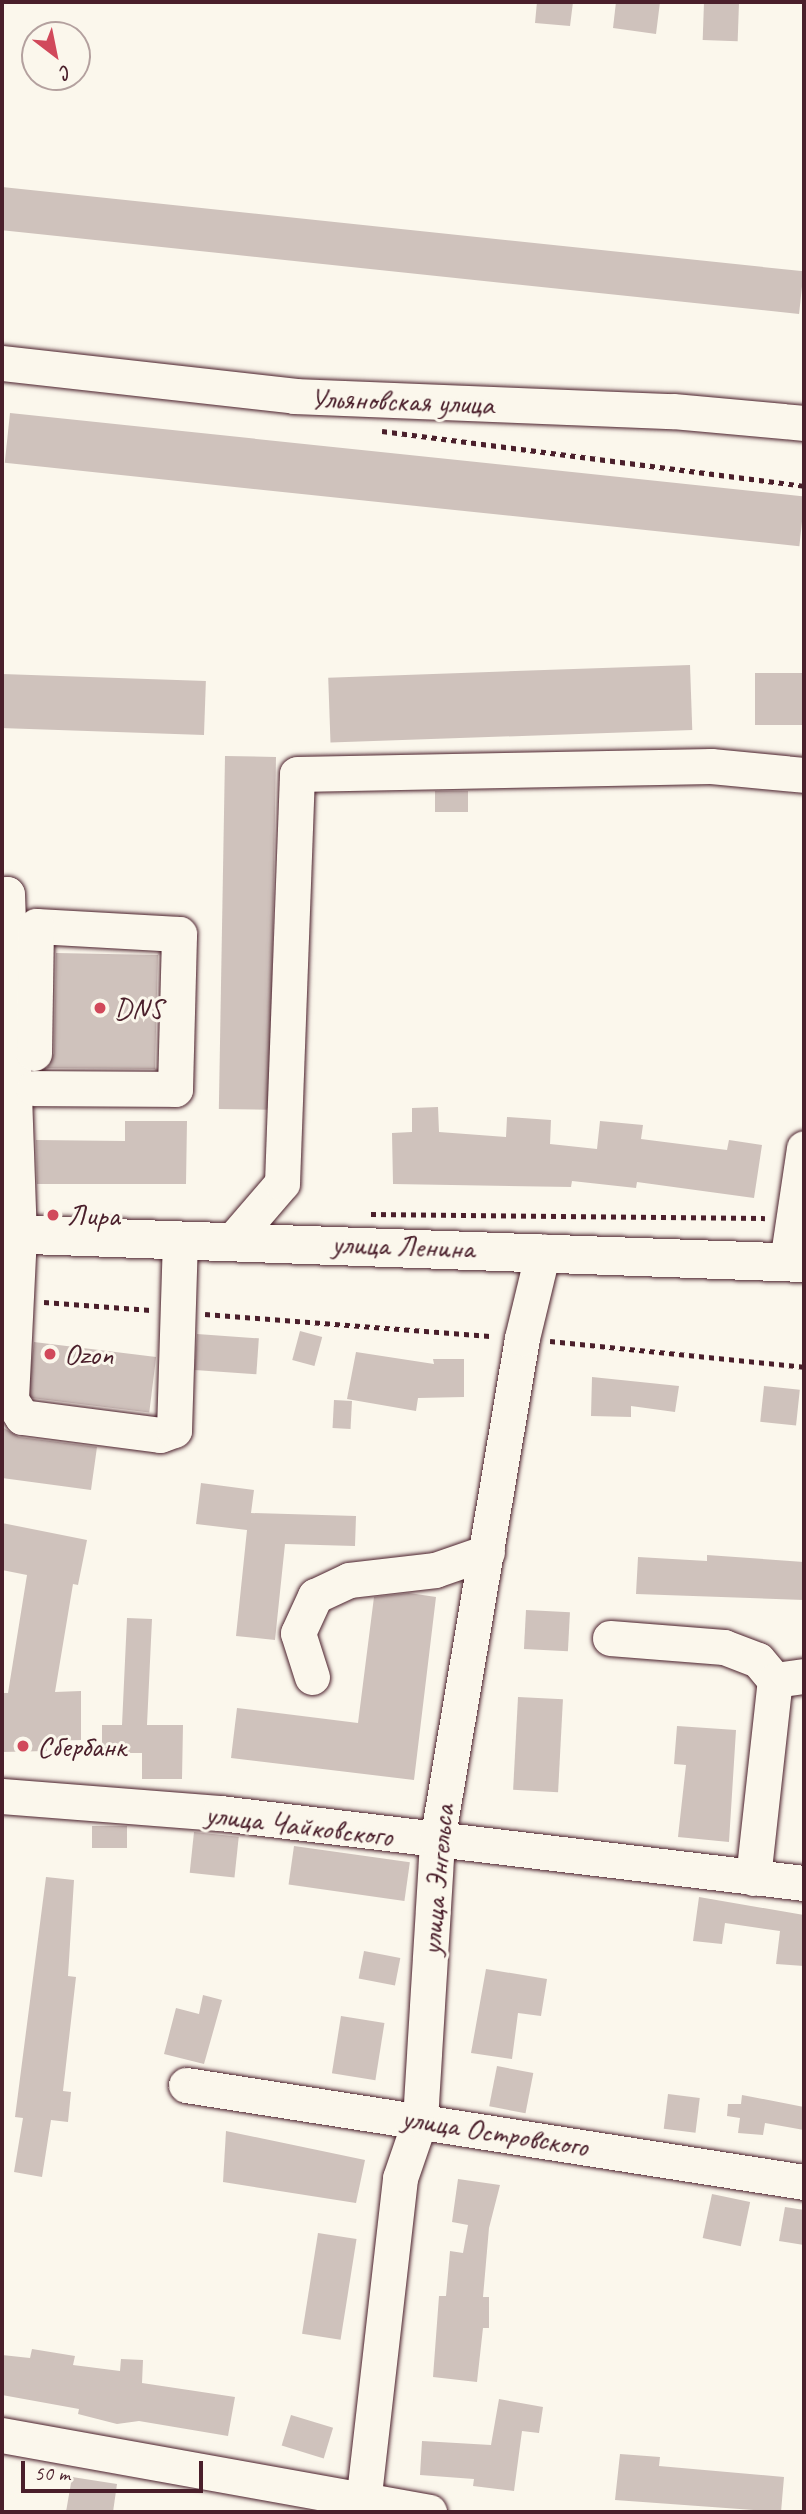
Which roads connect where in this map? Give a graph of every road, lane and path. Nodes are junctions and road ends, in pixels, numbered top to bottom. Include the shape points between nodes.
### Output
1 (2, 363) edge
2 (804, 423) edge
3 (374, 430) dead end
4 (804, 486) edge
5 (804, 775) edge
6 (2, 895) edge
7 (16, 1085) edge
8 (804, 1148) edge
9 (366, 1214) dead end
10 (797, 1219) junction
11 (10, 1235) edge
12 (180, 1239) junction
13 (233, 1240) junction
14 (543, 1251) junction
15 (796, 1262) edge
16 (17, 1299) junction
17 (176, 1312) junction
18 (522, 1338) junction
19 (804, 1367) edge
20 (487, 1552) junction
21 (610, 1638) dead end
22 (312, 1676) dead end
23 (790, 1678) edge
24 (2, 1796) edge
25 (437, 1841) junction
26 (753, 1878) junction
27 (804, 1883) edge
28 (186, 2085) dead end
29 (420, 2120) junction
30 (804, 2182) edge
31 (2, 2435) edge
32 (363, 2507) edge
33 (429, 2512) edge

1 - 2 street, Ульяновская улица via 295,397 673,411
3 - 4 path
5 - 13 street via 711,766 297,774 282,1183
6 - 7 street via 7,894
7 - 7 street via 36,926 179,934 175,1089
7 - 11 street
8 - 10 street
9 - 10 path
10 - 15 street
11 - 12 main road, улица Ленина
11 - 16 street
12 - 13 main road, улица Ленина
12 - 17 street
13 - 14 main road, улица Ленина
14 - 15 main road, улица Ленина
14 - 18 street, улица Энгельса
16 - 17 path
16 - 17 street via 10,1400 18,1414 160,1434 179,1421
17 - 18 path
18 - 19 path
18 - 20 street, улица Энгельса
20 - 22 street via 435,1570 349,1580 315,1597 298,1633
20 - 25 street, улица Энгельса
21 - 23 street via 724,1647
23 - 26 street
24 - 25 street, улица Чайковского via 220,1813
25 - 26 street, улица Чайковского
25 - 29 street, улица Энгельса
26 - 27 street, улица Чайковского
28 - 29 street, улица Островского
29 - 30 street, улица Островского
29 - 32 street, улица Энгельса via 400,2178
31 - 32 street
32 - 33 street

